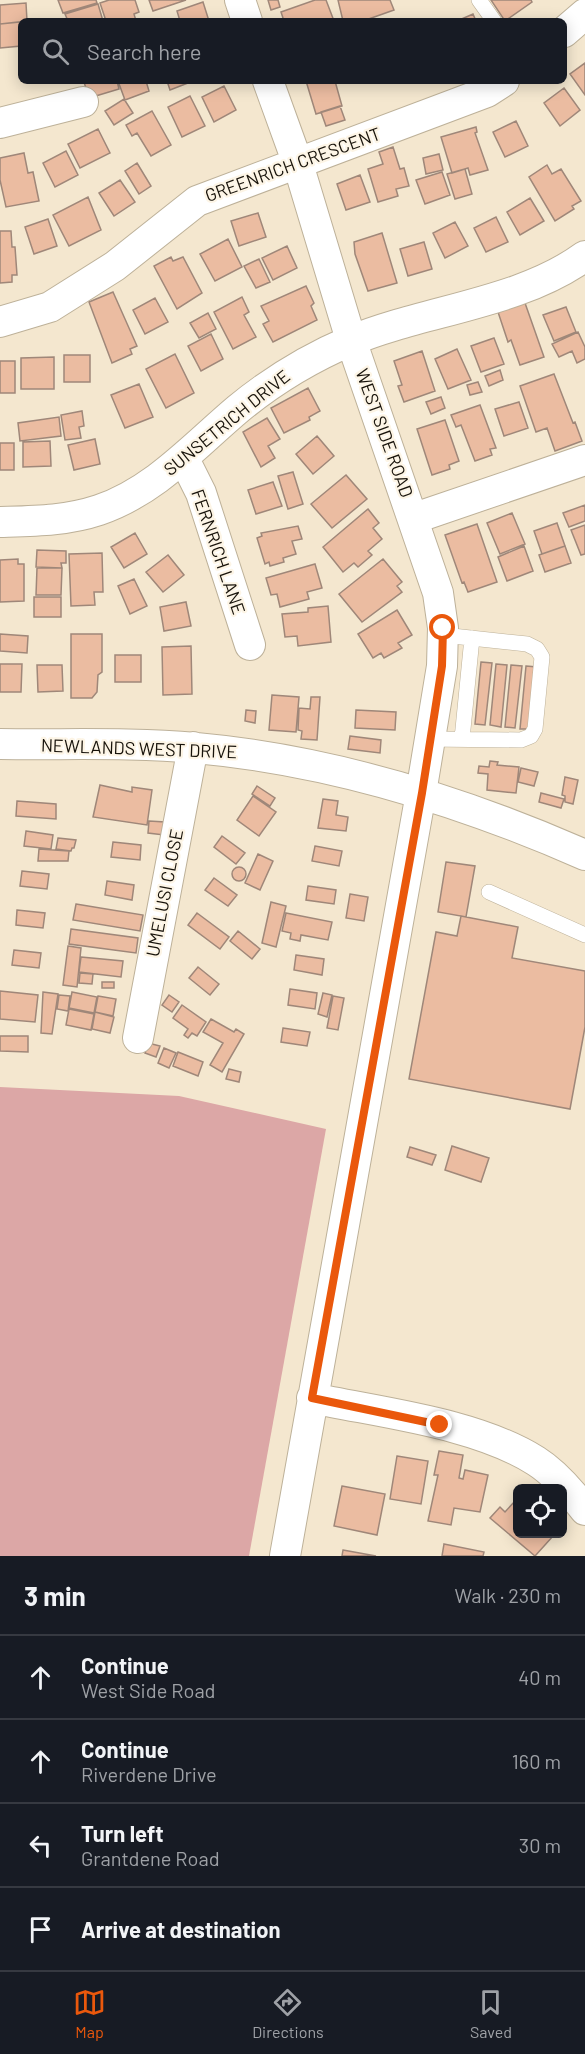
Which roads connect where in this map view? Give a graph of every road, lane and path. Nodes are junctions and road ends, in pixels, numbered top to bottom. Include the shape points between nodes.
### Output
1 (240, 0) edge
2 (479, 0) edge
3 (585, 14) edge
4 (246, 18) edge
5 (492, 18) edge
6 (567, 29) edge
7 (269, 84) edge
8 (499, 84) edge
9 (83, 102) dead end
10 (0, 123) edge
11 (298, 165) junction
12 (585, 255) edge
13 (0, 322) edge
14 (351, 340) junction
15 (184, 459) junction
16 (585, 460) edge
17 (415, 518) junction
18 (0, 522) edge
19 (458, 637) junction
20 (250, 645) dead end
21 (430, 739) junction
22 (462, 739) junction
23 (0, 744) edge
24 (193, 747) junction
25 (422, 793) junction
26 (583, 849) edge
27 (489, 892) dead end
28 (585, 935) edge
29 (138, 1038) dead end
30 (312, 1398) junction
31 (585, 1510) edge
32 (285, 1556) edge

1 - 4 street
2 - 5 lane
3 - 6 street
7 - 11 street, WEST SIDE ROAD
8 - 11 street, GREENRICH CRESCENT
9 - 10 street
11 - 13 street, GREENRICH CRESCENT via 197,201 116,266 50,307
11 - 14 street, WEST SIDE ROAD
12 - 14 street, SUNSETRICH DRIVE via 504,295
14 - 15 street, SUNSETRICH DRIVE via 286,373 238,409
14 - 17 street, WEST SIDE ROAD
15 - 18 street, SUNSETRICH DRIVE via 144,487 100,509 55,521
15 - 20 street, FERNRICH LANE via 201,493
16 - 17 street
17 - 19 street, WEST SIDE ROAD via 438,593
19 - 21 street, WEST SIDE ROAD via 442,666
19 - 22 lane
19 - 22 lane via 527,644 542,657 531,736 521,740
21 - 22 lane
21 - 25 street, WEST SIDE ROAD
23 - 24 street, NEWLANDS WEST DRIVE
24 - 25 street, NEWLANDS WEST DRIVE via 253,754
24 - 29 street, UMELUSI CLOSE
25 - 26 street, NEWLANDS WEST DRIVE
25 - 30 street, WEST SIDE ROAD
27 - 28 lane
30 - 31 street via 495,1439 538,1462
30 - 32 street, WEST SIDE ROAD

